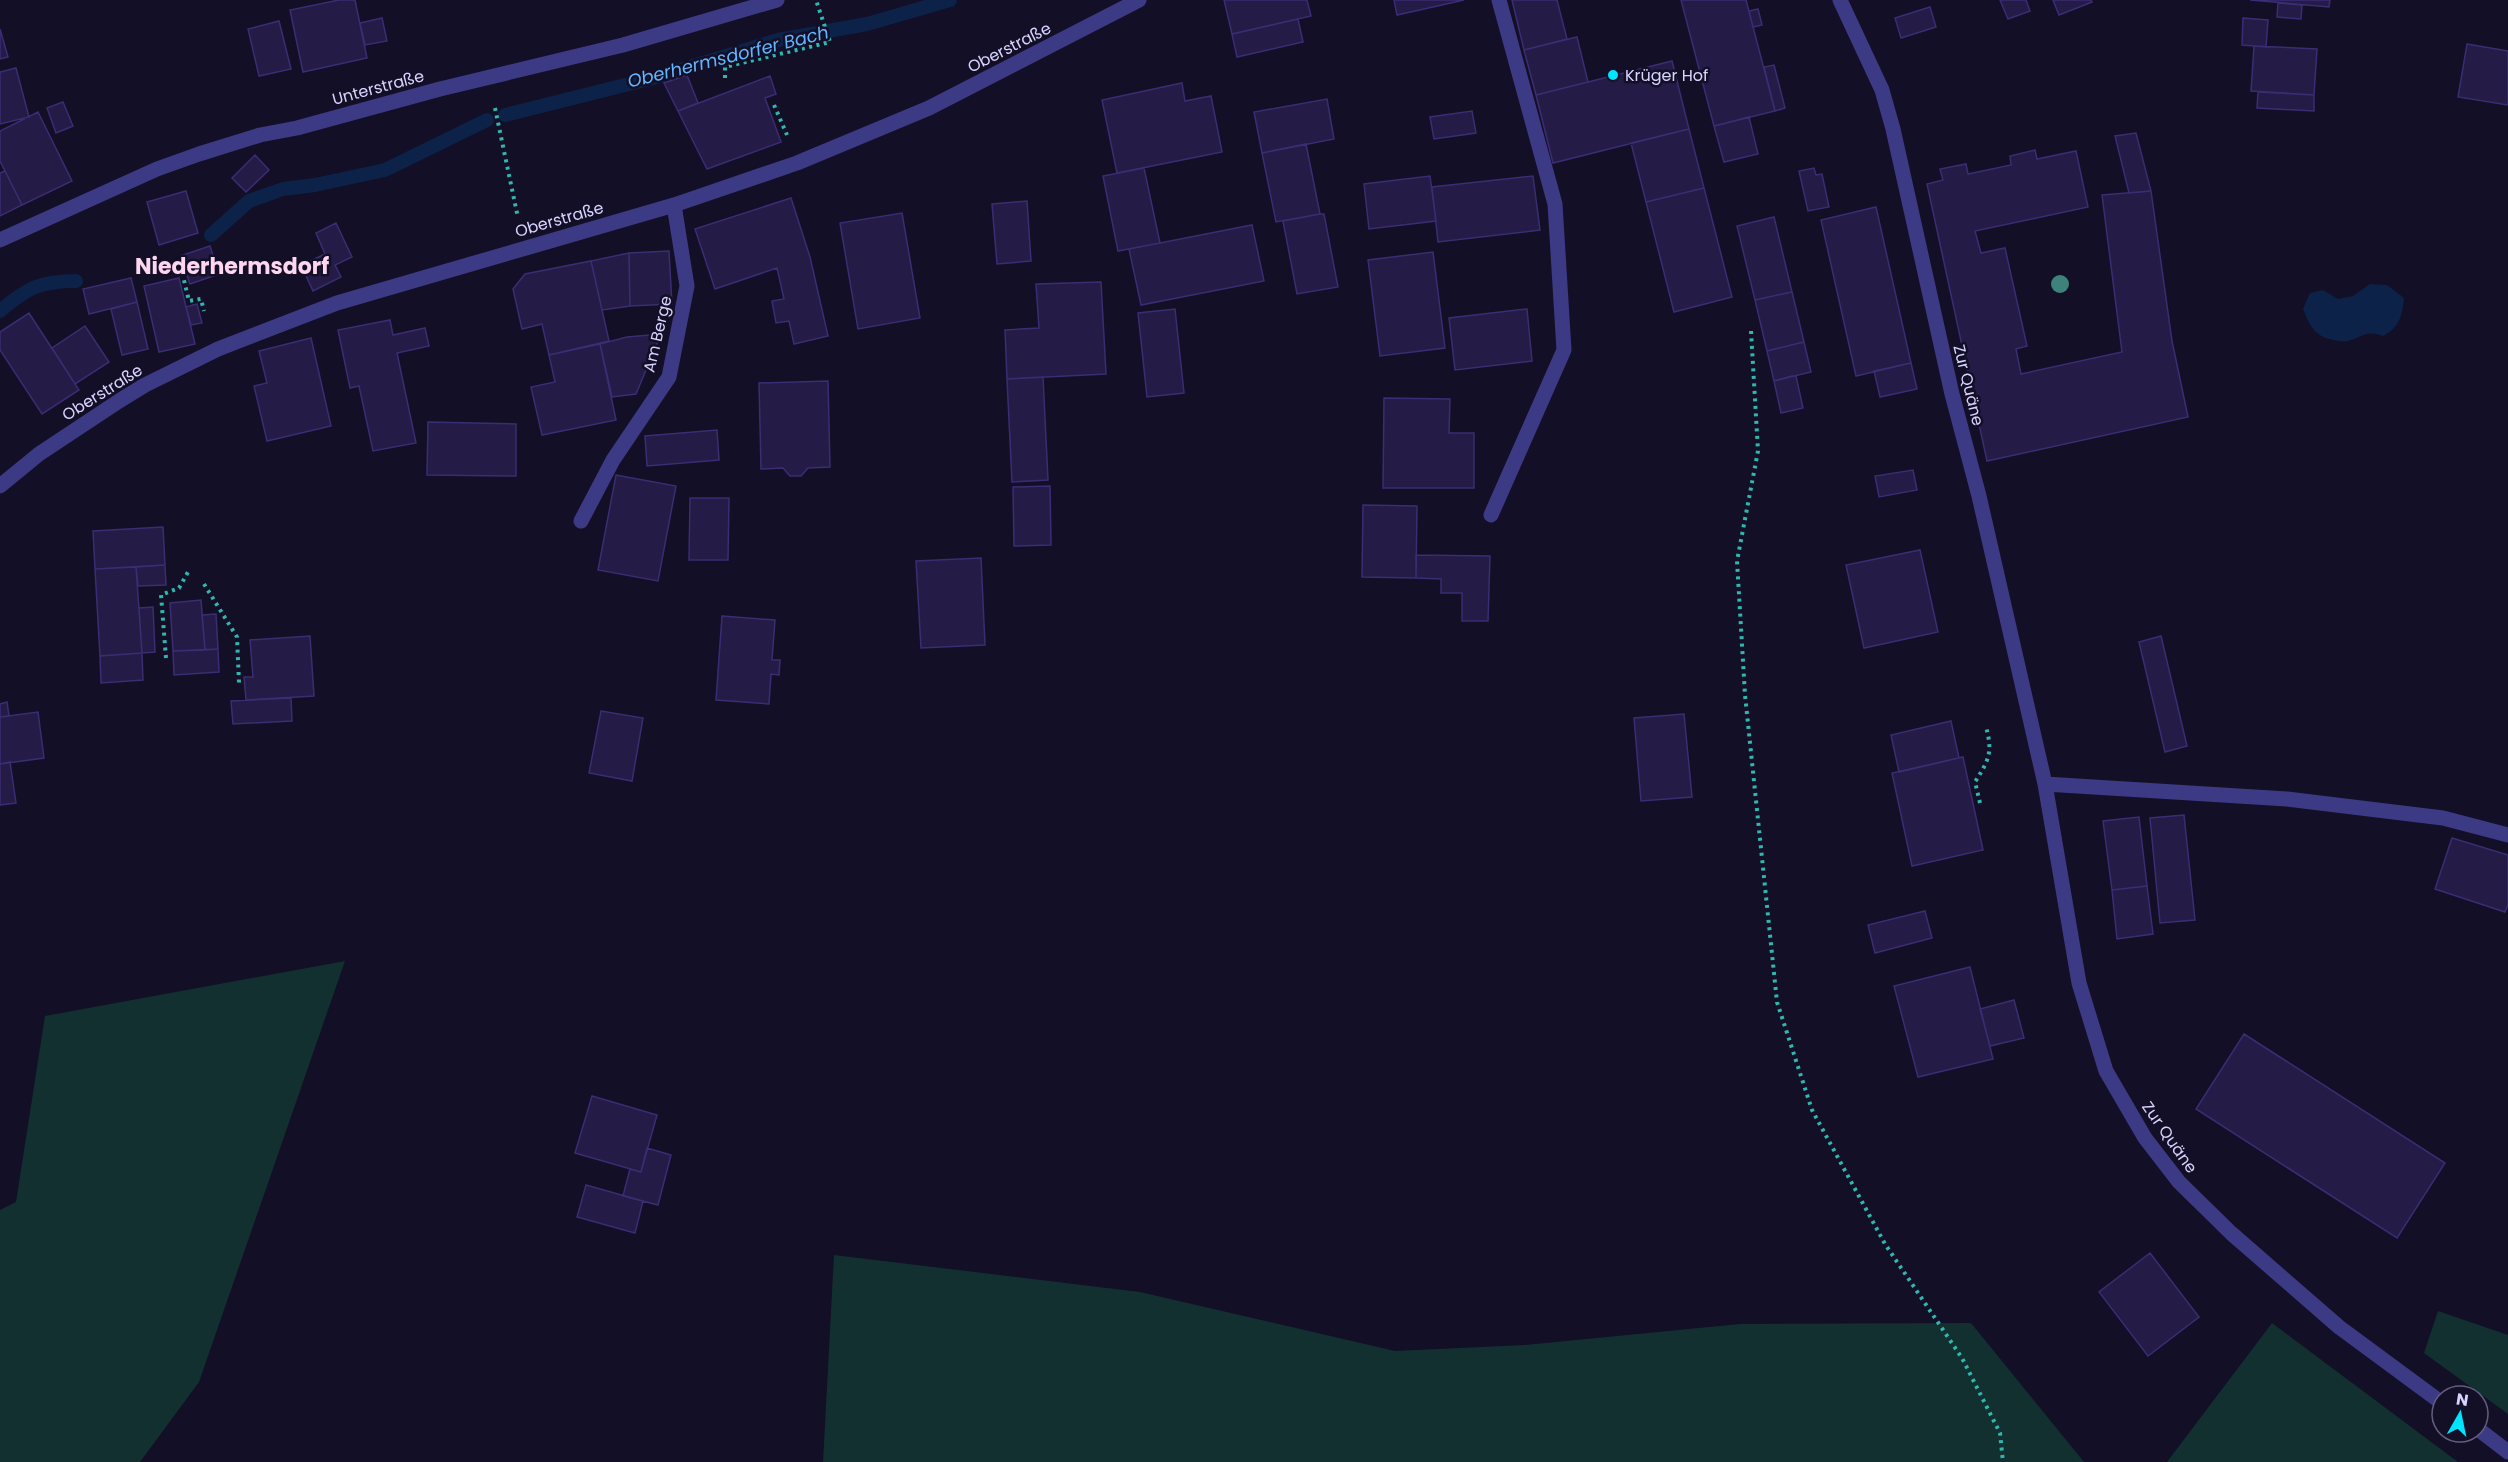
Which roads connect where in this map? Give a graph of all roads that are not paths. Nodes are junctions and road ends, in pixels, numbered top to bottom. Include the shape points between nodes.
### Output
1 (777, 0) edge
2 (1139, 0) edge
3 (1499, 0) edge
4 (1840, 0) edge
5 (675, 205) junction
6 (0, 240) edge
7 (0, 486) edge
8 (1491, 515) dead end
9 (581, 521) dead end
10 (2045, 784) junction
11 (2508, 835) edge
12 (2430, 1394) edge
13 (2490, 1438) edge
14 (2508, 1452) edge

1 - 6 street, Unterstraße via 623,45 260,135 157,169
2 - 5 street, Oberstraße via 929,108 797,163
3 - 8 street via 1555,204 1564,350
4 - 10 street, Zur Quäne via 1882,90 1893,129
5 - 7 street, Oberstraße via 337,303 218,349 119,400 39,454
5 - 9 street, Am Berge via 687,286 669,378 613,460
10 - 11 street via 2287,799 2443,818
10 - 12 street, Zur Quäne via 2079,983 2106,1071 2145,1138 2179,1182 2231,1233 2339,1327
13 - 14 street

